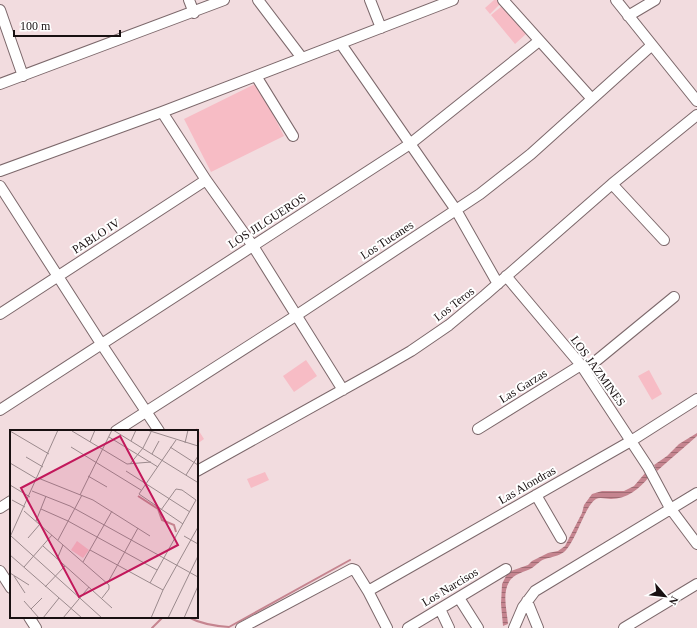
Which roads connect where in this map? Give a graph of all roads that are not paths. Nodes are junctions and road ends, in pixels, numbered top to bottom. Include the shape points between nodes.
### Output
1 (189, 0) edge
2 (224, 0) edge
3 (258, 0) edge
4 (370, 0) edge
5 (453, 0) edge
6 (503, 0) edge
7 (616, 0) edge
8 (655, 0) edge
9 (0, 10) edge
10 (194, 13) junction
11 (628, 16) junction
12 (381, 28) junction
13 (539, 41) junction
14 (341, 44) junction
15 (652, 45) junction
16 (302, 58) junction
17 (23, 76) junction
18 (256, 76) junction
19 (0, 84) edge
20 (592, 99) junction
21 (697, 101) edge
22 (162, 112) junction
23 (697, 115) edge
24 (293, 136) dead end
25 (410, 144) junction
26 (0, 171) edge
27 (206, 180) junction
28 (612, 184) junction
29 (0, 186) edge
30 (456, 210) junction
31 (664, 240) dead end
32 (253, 246) junction
33 (57, 276) junction
34 (506, 276) junction
35 (498, 284) junction
36 (674, 297) dead end
37 (0, 314) edge
38 (297, 314) junction
39 (102, 345) junction
40 (583, 368) junction
41 (343, 390) junction
42 (697, 399) edge
43 (0, 410) edge
44 (146, 411) junction
45 (478, 429) dead end
46 (118, 430) edge
47 (158, 430) edge
48 (631, 441) junction
49 (198, 470) edge
50 (697, 493) edge
51 (536, 495) junction
52 (10, 502) edge
53 (0, 508) edge
54 (670, 508) junction
55 (561, 538) dead end
56 (697, 544) edge
57 (506, 569) dead end
58 (0, 571) edge
59 (697, 584) edge
60 (10, 586) edge
61 (368, 591) junction
62 (460, 598) junction
63 (527, 601) junction
64 (440, 609) junction
65 (30, 618) edge
66 (36, 628) edge
67 (242, 628) edge
68 (387, 628) edge
69 (408, 628) edge
70 (449, 628) edge
71 (478, 628) edge
72 (514, 628) edge
73 (538, 628) edge
74 (624, 628) edge

1 - 10 street
2 - 10 street
3 - 16 street
4 - 12 street
5 - 12 street
6 - 13 street
7 - 11 street
8 - 11 street
9 - 17 street
10 - 17 street
11 - 15 street
12 - 14 street
13 - 20 street
13 - 25 street, LOS JILGUEROS
14 - 16 street
14 - 25 street
15 - 20 street, Los Tucanes
15 - 21 street
16 - 18 street
17 - 19 street
18 - 22 street
18 - 24 street
20 - 30 street, Los Tucanes via 531,154
22 - 26 street
22 - 27 street
23 - 28 street, Los Teros
25 - 30 street
25 - 32 street, LOS JILGUEROS
27 - 32 street
27 - 33 street, PABLO IV
28 - 31 street
28 - 34 street, Los Teros
29 - 33 street
30 - 35 street
30 - 38 street, Los Tucanes
32 - 38 street
32 - 39 street, LOS JILGUEROS
33 - 37 street, PABLO IV
33 - 39 street
34 - 35 street, Los Teros
34 - 40 street, LOS JAZMINES
35 - 41 street, Los Teros via 450,325
36 - 40 street, Las Garzas
38 - 41 street
38 - 44 street, Los Tucanes
39 - 43 street, LOS JILGUEROS
39 - 44 street
40 - 45 street, Las Garzas
40 - 48 street, LOS JAZMINES
41 - 49 street, Los Teros
42 - 48 street, Las Alondras
44 - 46 street, Los Tucanes
44 - 47 street
48 - 51 street, Las Alondras
48 - 54 street, LOS JAZMINES
50 - 54 street
51 - 55 street
51 - 61 street, Las Alondras
52 - 53 street
54 - 56 street, LOS JAZMINES
54 - 63 street via 535,591
57 - 62 street, Los Narcisos
58 - 60 street
59 - 74 street
61 - 67 street via 355,570 350,570
61 - 68 street
62 - 64 street, Los Narcisos
62 - 71 street
63 - 72 street
63 - 73 street
64 - 69 street, Los Narcisos
64 - 70 street
65 - 66 street

